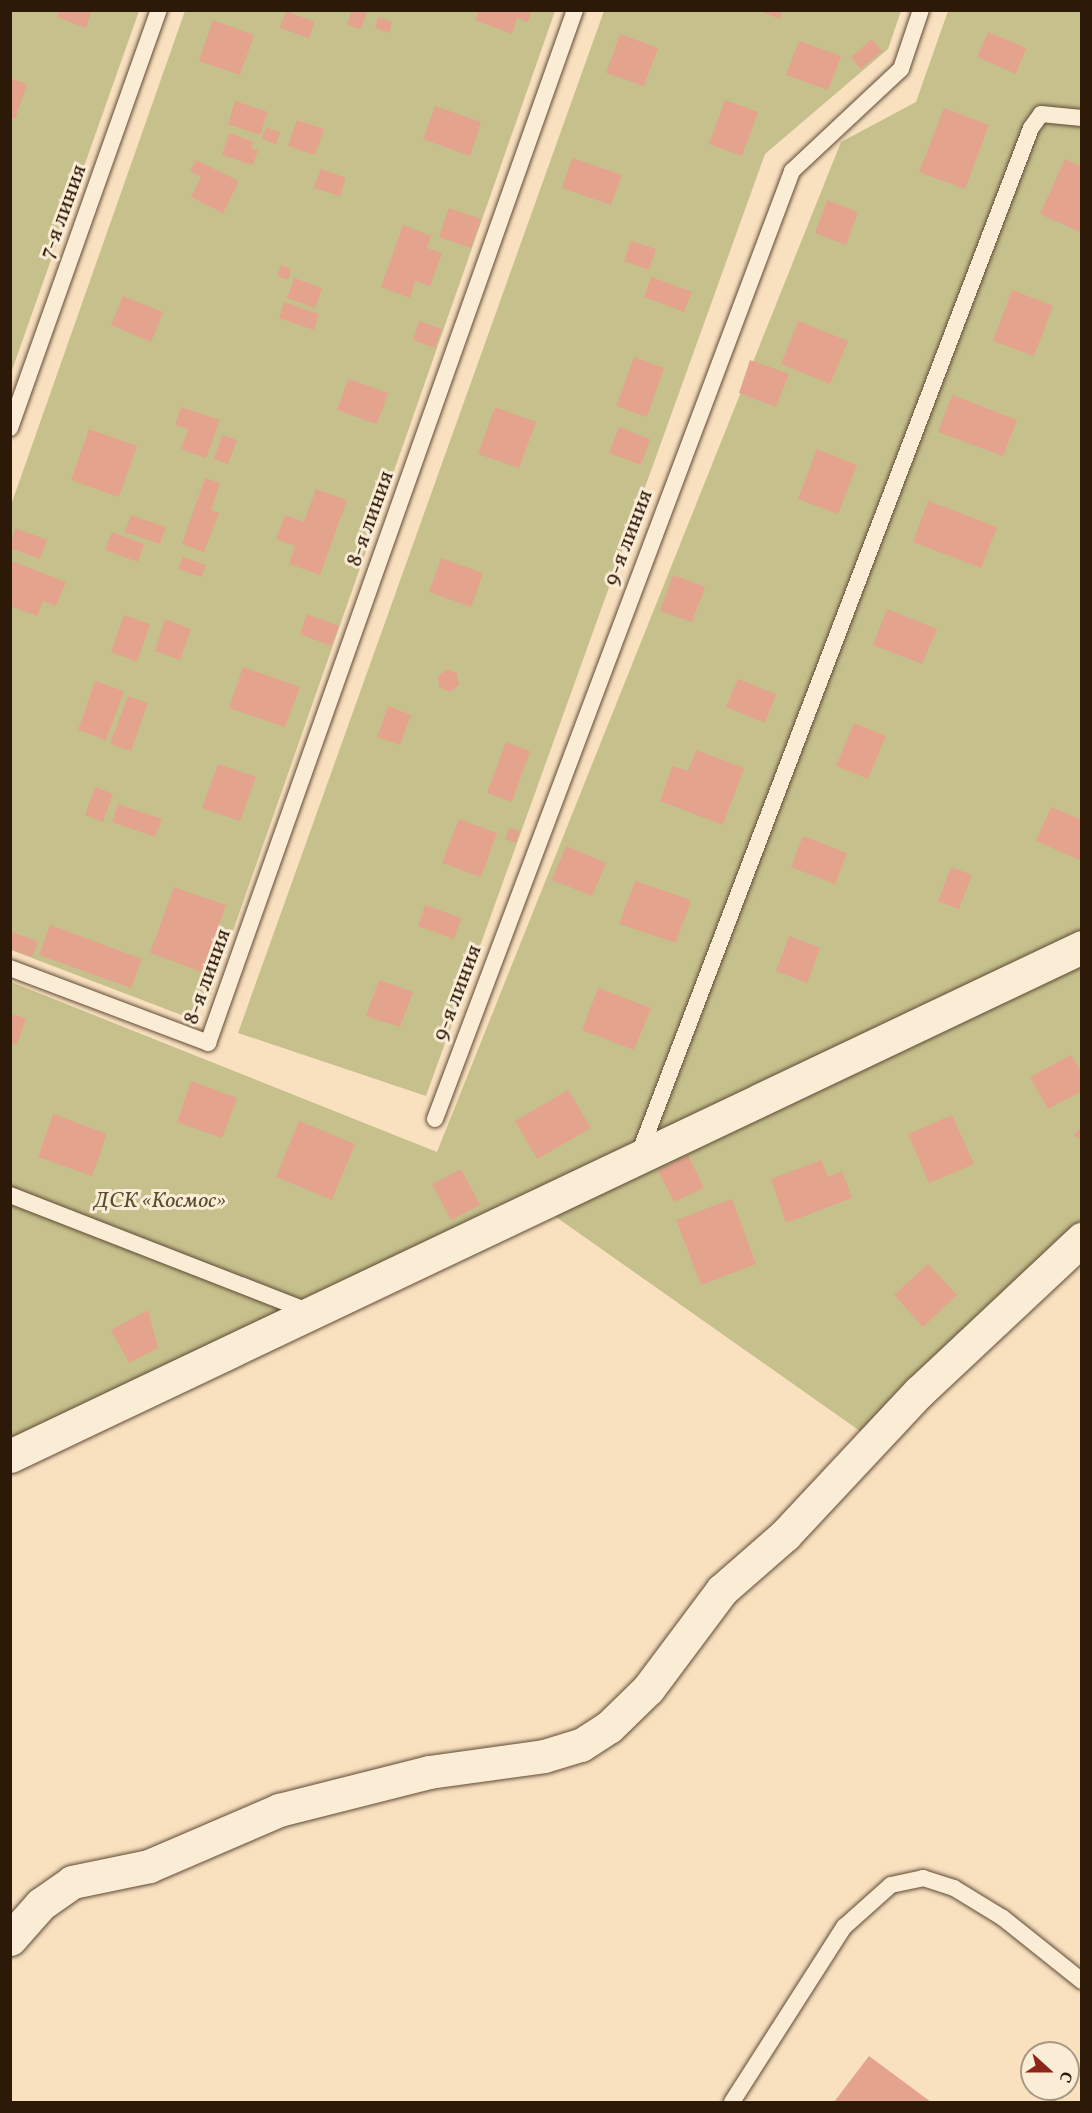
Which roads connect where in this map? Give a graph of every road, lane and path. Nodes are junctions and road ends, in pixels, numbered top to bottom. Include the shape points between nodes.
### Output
1 (159, 10) edge
2 (575, 10) edge
3 (921, 10) edge
4 (1082, 118) edge
5 (10, 428) edge
6 (1082, 947) edge
7 (10, 968) edge
8 (435, 1119) dead end
9 (639, 1155) junction
10 (10, 1195) edge
11 (1082, 1239) edge
12 (310, 1312) junction
13 (10, 1456) edge
14 (10, 1939) edge
15 (1082, 1981) edge
16 (732, 2103) edge

1 - 5 lane, 7-я линия
2 - 7 lane, 8-я линия via 208,1043
3 - 8 lane, 9-я линия via 901,69 792,171
4 - 9 lane via 1041,114 1031,128
6 - 9 street
9 - 12 street
10 - 12 lane
11 - 14 street via 919,1392 785,1535 722,1590 648,1689 609,1727 581,1745 544,1756 429,1772 279,1810 150,1866 72,1882 41,1904
12 - 13 street
15 - 16 lane via 1003,1918 954,1888 923,1878 891,1885 844,1927

